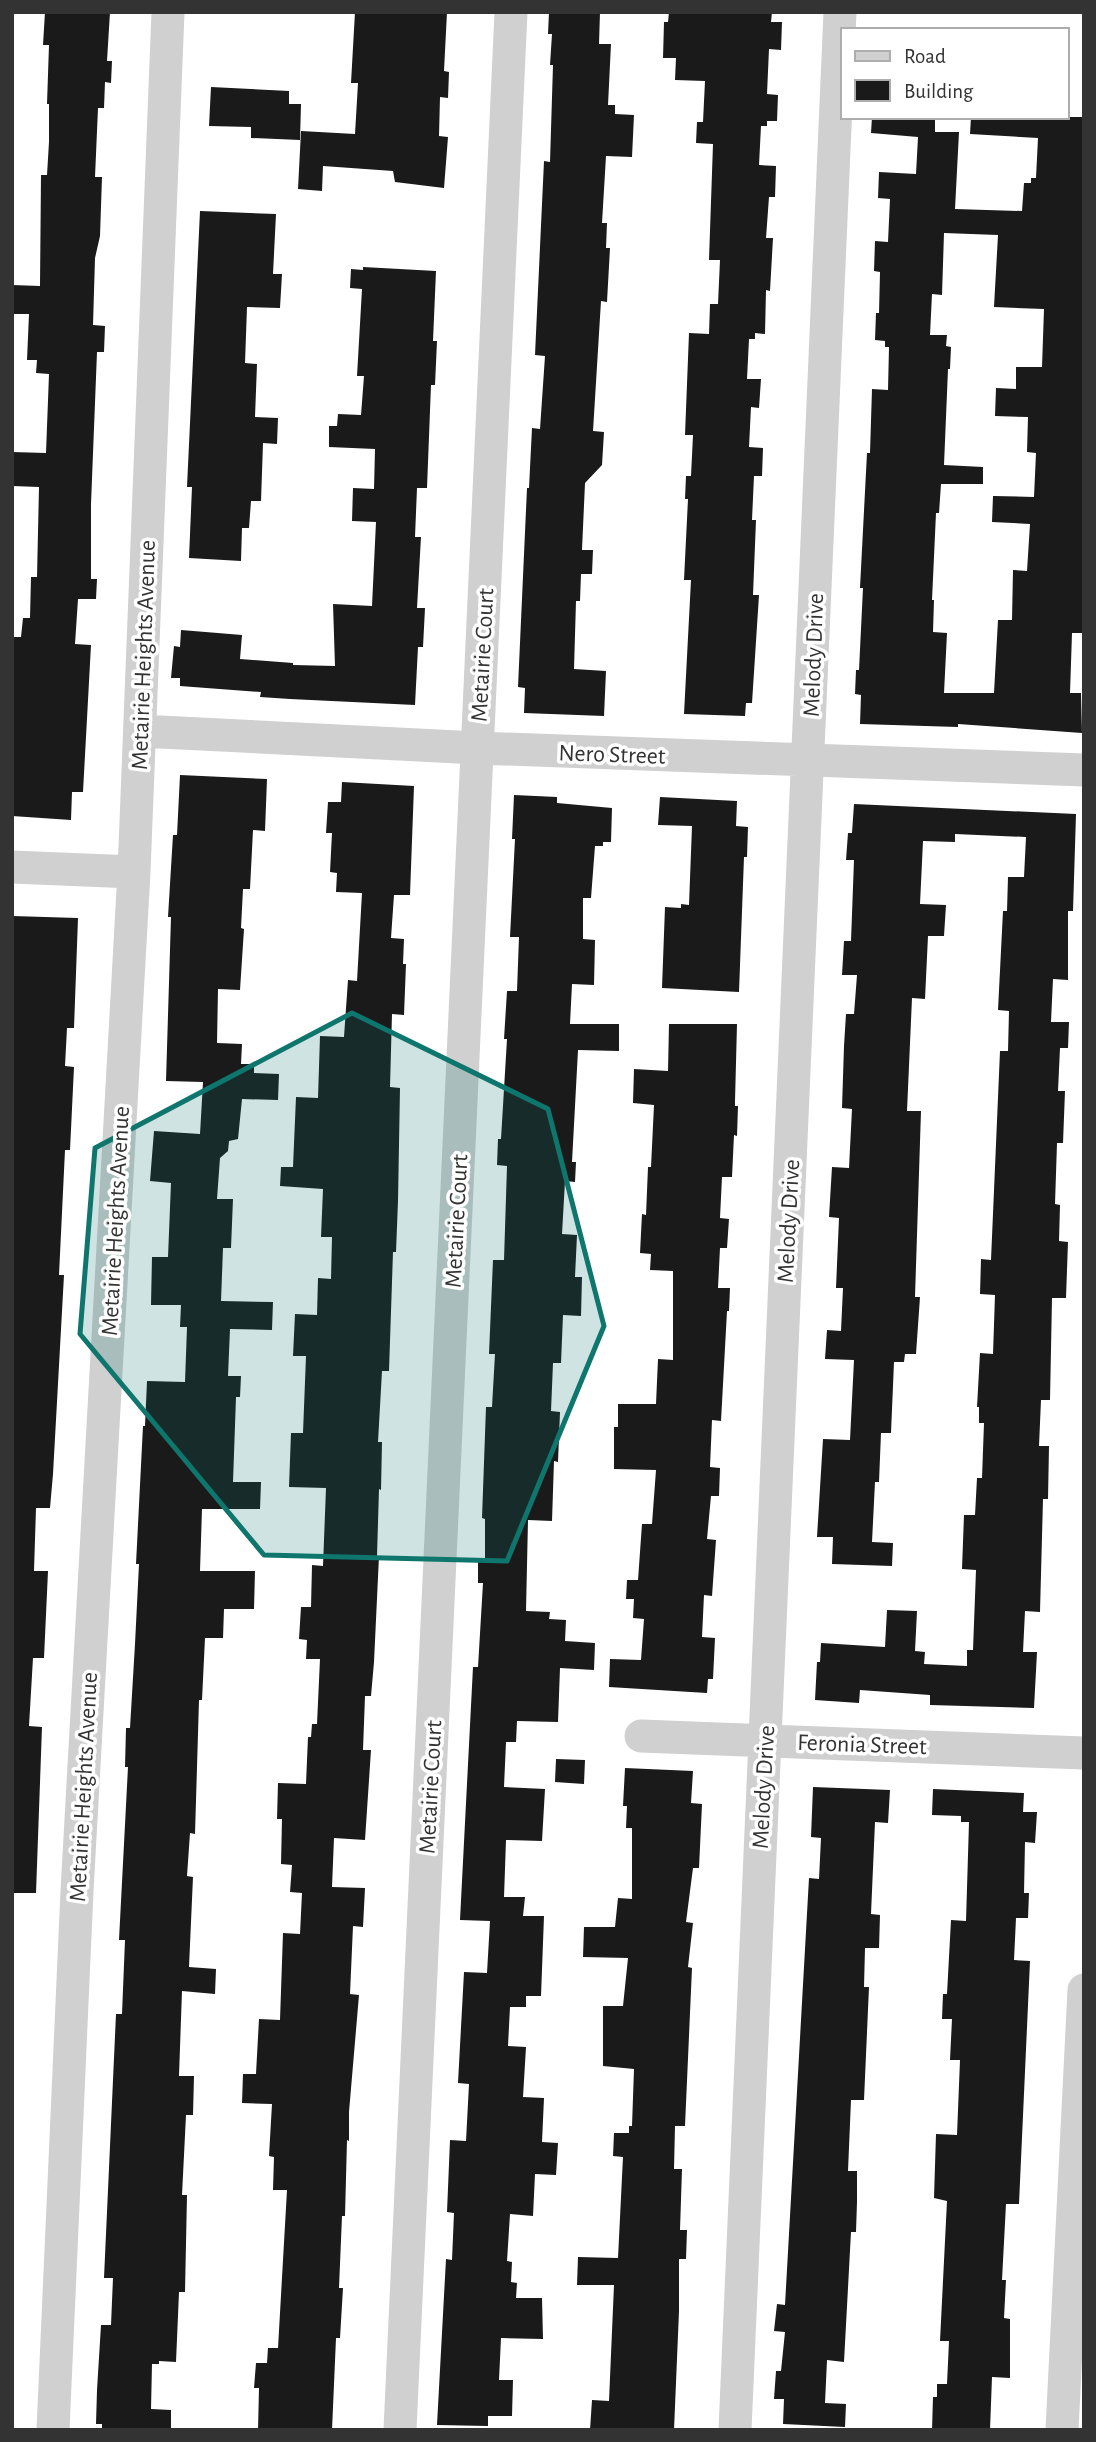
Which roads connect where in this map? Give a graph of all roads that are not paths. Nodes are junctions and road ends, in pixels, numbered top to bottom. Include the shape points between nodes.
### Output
1 (168, 12) edge
2 (511, 12) edge
3 (840, 12) edge
4 (140, 731) junction
5 (478, 748) junction
6 (808, 762) junction
7 (1084, 770) edge
8 (12, 867) edge
9 (134, 872) junction
10 (641, 1736) dead end
11 (765, 1740) junction
12 (1084, 1752) edge
13 (1084, 1990) edge
14 (53, 2430) edge
15 (400, 2430) edge
16 (735, 2430) edge
17 (1062, 2430) edge

1 - 4 street, Metairie Heights Avenue
2 - 5 street, Metairie Court
3 - 6 street, Melody Drive
4 - 5 street, Nero Street
4 - 9 street, Metairie Heights Avenue
5 - 6 street, Nero Street
5 - 15 street, Metairie Court
6 - 7 street, Nero Street
6 - 11 street, Melody Drive
8 - 9 street
9 - 14 street, Metairie Heights Avenue via 76,1891
10 - 11 street, Feronia Street
11 - 12 street, Feronia Street
11 - 16 street, Melody Drive
13 - 17 street

